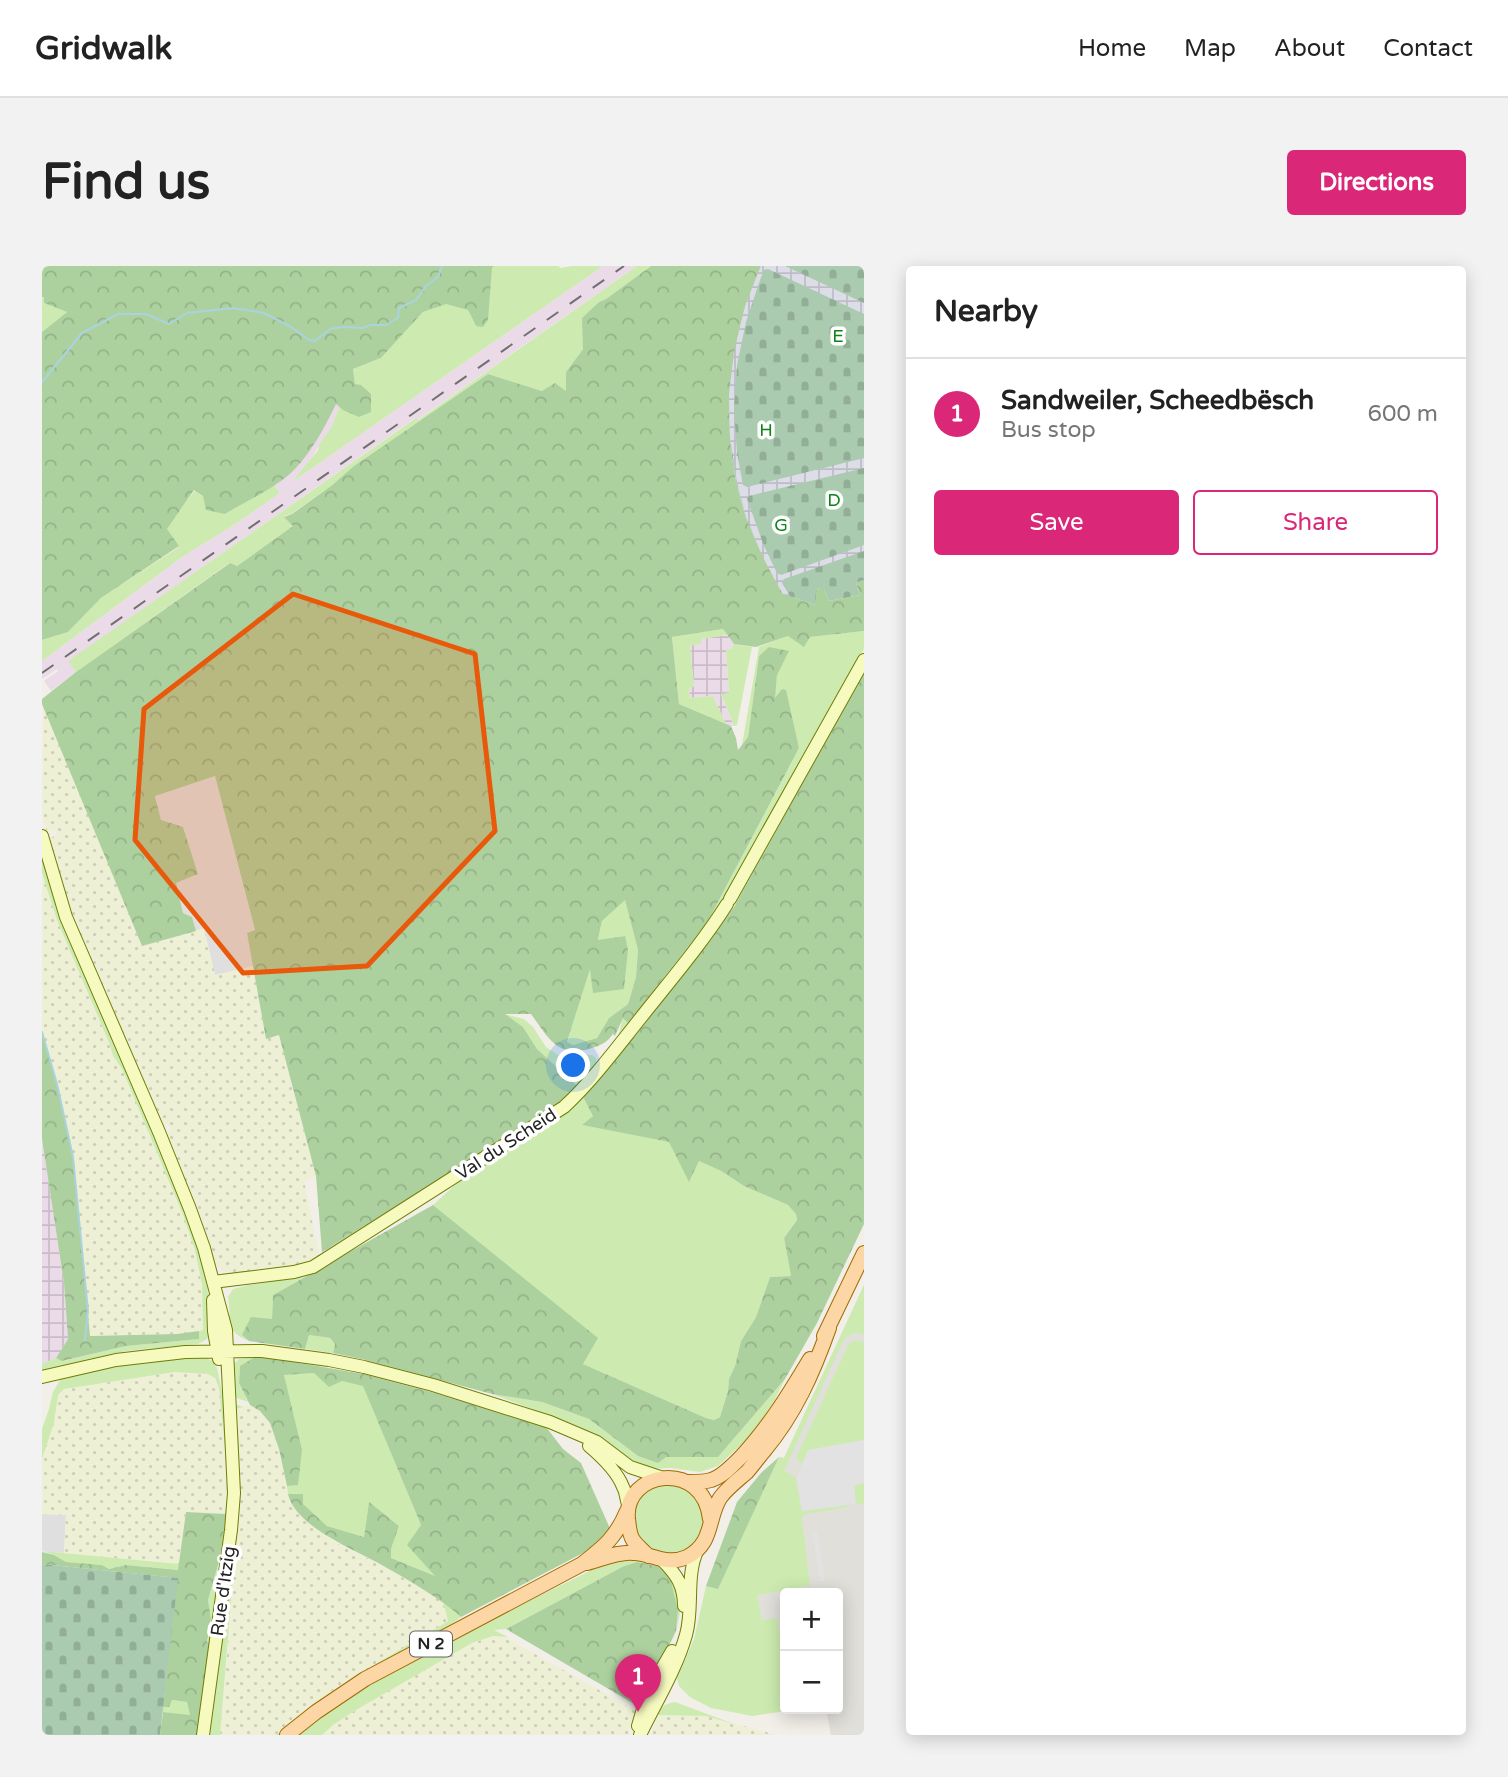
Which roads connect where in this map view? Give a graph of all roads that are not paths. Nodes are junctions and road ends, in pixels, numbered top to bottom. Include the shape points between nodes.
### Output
1 (864, 660) edge
2 (42, 836) edge
3 (864, 1253) edge
4 (213, 1282) junction
5 (829, 1328) junction
6 (220, 1330) junction
7 (202, 1351) junction
8 (222, 1351) junction
9 (244, 1351) junction
10 (292, 1354) junction
11 (228, 1374) junction
12 (42, 1377) edge
13 (576, 1434) junction
14 (233, 1445) junction
15 (663, 1478) junction
16 (689, 1482) junction
17 (627, 1507) junction
18 (711, 1524) junction
19 (698, 1549) junction
20 (649, 1556) junction
21 (663, 1560) junction
22 (583, 1564) junction
23 (682, 1623) junction
24 (665, 1686) junction
25 (203, 1735) edge
26 (287, 1735) edge
27 (638, 1735) edge

1 - 4 main road, Val du Scheid via 707,935 580,1092 564,1107 313,1267
2 - 4 main road via 66,916 174,1171
3 - 5 main road
4 - 6 main road
5 - 16 main road via 761,1435 724,1473 711,1480
5 - 18 main road via 785,1424 726,1490
6 - 7 main road
6 - 8 main road
6 - 10 main road via 242,1342
7 - 8 main road
7 - 12 main road via 116,1360
8 - 9 main road
8 - 11 main road, Rue d'Itzig
8 - 14 main road, Rue d'Itzig
9 - 10 main road
9 - 11 main road via 232,1361
10 - 13 main road via 433,1385
11 - 14 main road, Rue d'Itzig
13 - 15 main road via 597,1442 630,1467
13 - 17 main road via 604,1459 623,1487
14 - 25 main road, Rue d'Itzig via 231,1530
15 - 16 main road
15 - 17 main road via 639,1489
16 - 18 main road via 706,1502
17 - 20 main road via 633,1541
17 - 22 main road, N 2 via 613,1538
18 - 19 main road
19 - 21 main road via 686,1557
19 - 24 main road via 692,1565 687,1635
20 - 21 main road
20 - 22 main road, N 2 via 633,1552
21 - 23 main road via 681,1585
22 - 26 main road, N 2 via 365,1679
23 - 24 main road via 681,1639 663,1676
23 - 27 main road via 645,1702
24 - 27 main road

